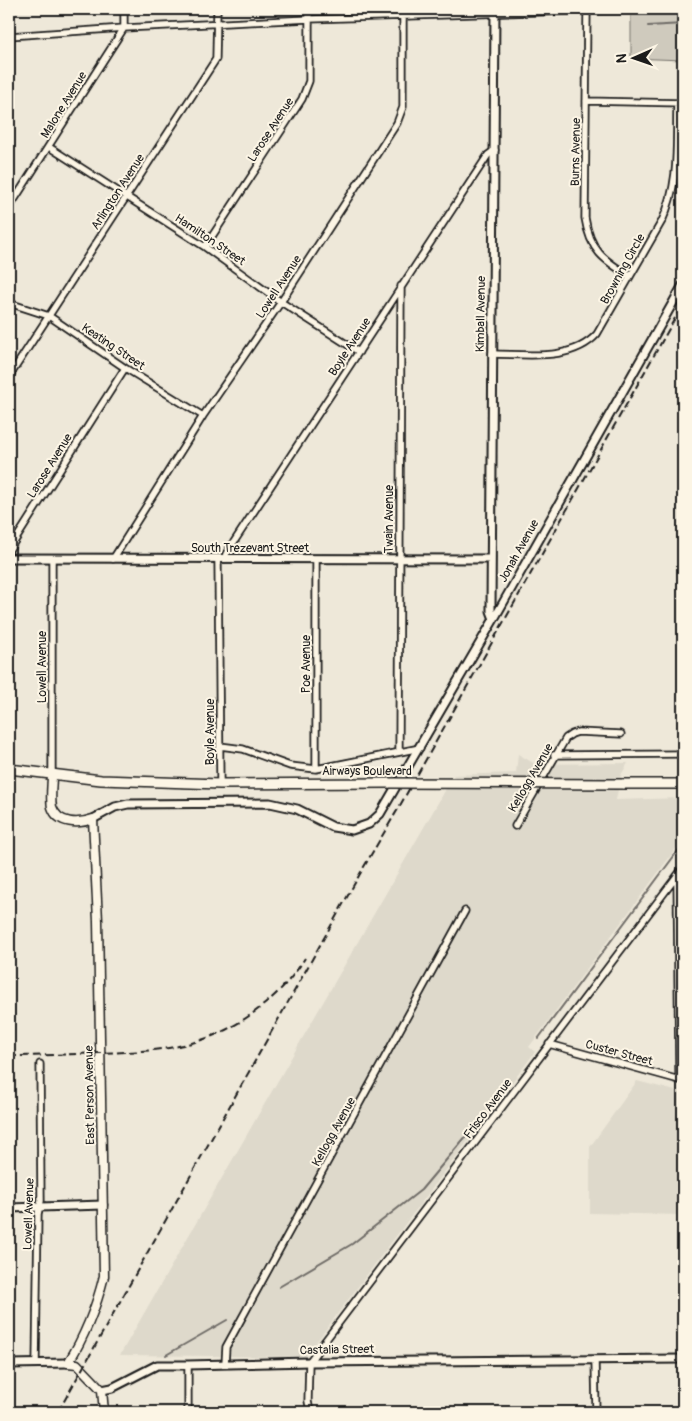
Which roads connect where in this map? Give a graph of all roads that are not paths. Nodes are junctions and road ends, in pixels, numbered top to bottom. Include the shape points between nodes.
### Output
1 (124, 9) edge
2 (217, 9) edge
3 (309, 9) edge
4 (403, 9) edge
5 (636, 9) edge
6 (587, 10) edge
7 (495, 11) edge
8 (403, 16) junction
9 (310, 19) junction
10 (217, 23) junction
11 (124, 28) junction
12 (9, 36) edge
13 (586, 101) junction
14 (680, 103) edge
15 (49, 147) junction
16 (495, 150) junction
17 (127, 197) junction
18 (9, 208) edge
19 (205, 248) junction
20 (630, 276) junction
21 (683, 285) edge
22 (401, 286) junction
23 (282, 302) junction
24 (9, 303) edge
25 (49, 316) junction
26 (358, 352) junction
27 (492, 354) junction
28 (125, 368) junction
29 (9, 378) edge
30 (203, 416) junction
31 (9, 550) edge
32 (9, 558) edge
33 (52, 559) junction
34 (113, 559) junction
35 (222, 559) junction
36 (399, 559) junction
37 (491, 559) junction
38 (316, 560) junction
39 (494, 619) junction
40 (621, 734) dead end
41 (220, 746) junction
42 (420, 748) junction
43 (399, 752) junction
44 (683, 754) edge
45 (554, 755) junction
46 (9, 769) edge
47 (316, 769) junction
48 (52, 775) junction
49 (220, 784) junction
50 (683, 784) edge
51 (93, 819) junction
52 (515, 826) dead end
53 (683, 868) edge
54 (677, 876) junction
55 (465, 911) dead end
56 (549, 1044) junction
57 (40, 1064) dead end
58 (681, 1080) edge
59 (103, 1205) junction
60 (9, 1208) edge
61 (40, 1208) junction
62 (683, 1359) edge
63 (596, 1360) junction
64 (309, 1362) junction
65 (68, 1363) junction
66 (9, 1364) edge
67 (36, 1364) junction
68 (225, 1364) junction
69 (188, 1365) junction
70 (102, 1390) junction
71 (104, 1412) edge
72 (188, 1412) edge
73 (310, 1412) edge
74 (596, 1412) edge

1 - 11 street
2 - 10 street, Arlington Avenue
3 - 9 street, Larose Avenue
4 - 8 street, Lowell Avenue
5 - 6 street
6 - 7 street
6 - 13 street, Burns Avenue
7 - 8 street
7 - 16 street, Kimball Avenue
8 - 9 street
8 - 23 street, Lowell Avenue via 403,107 397,123
9 - 10 street
9 - 19 street, Larose Avenue via 309,81 302,99
10 - 11 street
10 - 17 street, Arlington Avenue via 216,59
11 - 12 street
11 - 15 street, Malone Avenue
13 - 14 street
13 - 20 street, Burns Avenue via 585,218 588,235 602,258
14 - 20 street, Browning Circle via 672,194 662,221
15 - 17 street, Hamilton Street
15 - 18 street, Malone Avenue
16 - 22 street, Boyle Avenue
16 - 27 street, Kimball Avenue
17 - 19 street, Hamilton Street
17 - 25 street, Arlington Avenue
19 - 23 street, Hamilton Street
20 - 27 street, Browning Circle via 602,327 581,347 555,354
21 - 39 street, Jonah Avenue
22 - 26 street, Boyle Avenue
22 - 36 street, Twain Avenue
23 - 26 street, Hamilton Street
23 - 30 street, Lowell Avenue
24 - 25 street, Keating Street
25 - 28 street, Keating Street
25 - 29 street, Arlington Avenue
26 - 35 street, Boyle Avenue
27 - 37 street, Kimball Avenue
28 - 30 street, Keating Street
28 - 31 street, Larose Avenue
30 - 34 street, Lowell Avenue
32 - 33 street, South Trezevant Street
33 - 34 street, South Trezevant Street
33 - 48 street, Lowell Avenue
34 - 35 street, South Trezevant Street
35 - 38 street, South Trezevant Street
35 - 41 street, Boyle Avenue
36 - 37 street, South Trezevant Street
36 - 38 street, South Trezevant Street
36 - 43 street, Twain Avenue
37 - 39 street, Kimball Avenue via 491,611
38 - 47 street, Poe Avenue
39 - 42 street, Jonah Avenue
40 - 45 street, Kellogg Avenue via 578,732 566,738
41 - 47 street, Airways Boulevard via 243,749 290,766
41 - 49 street, Boyle Avenue
42 - 43 street, Airways Boulevard
42 - 51 street, Jonah Avenue via 380,814 369,824 352,830 333,827 297,809 270,803 128,804
43 - 47 street, Airways Boulevard
44 - 45 street
45 - 52 street, Kellogg Avenue
46 - 48 main road, Airways Boulevard
48 - 49 main road, Airways Boulevard
48 - 51 main road via 52,807 58,816 71,822
49 - 50 main road, Airways Boulevard, bridge
51 - 59 main road, East Person Avenue
53 - 54 street, Frisco Avenue
54 - 56 street, Frisco Avenue
54 - 58 street
55 - 68 street, Kellogg Avenue via 226,1347
56 - 58 street, Custer Street
56 - 64 street, Frisco Avenue
57 - 61 street, Lowell Avenue
59 - 61 street
59 - 65 main road, East Person Avenue via 104,1276 96,1306
60 - 61 street
61 - 67 street, Lowell Avenue
62 - 63 street, Castalia Street
63 - 64 street, Castalia Street
63 - 74 street
64 - 68 street, Castalia Street
64 - 73 street
65 - 67 street
65 - 70 main road via 77,1364
66 - 67 street
68 - 69 street, Castalia Street
69 - 70 street, Castalia Street via 157,1365
69 - 72 street
70 - 71 main road

